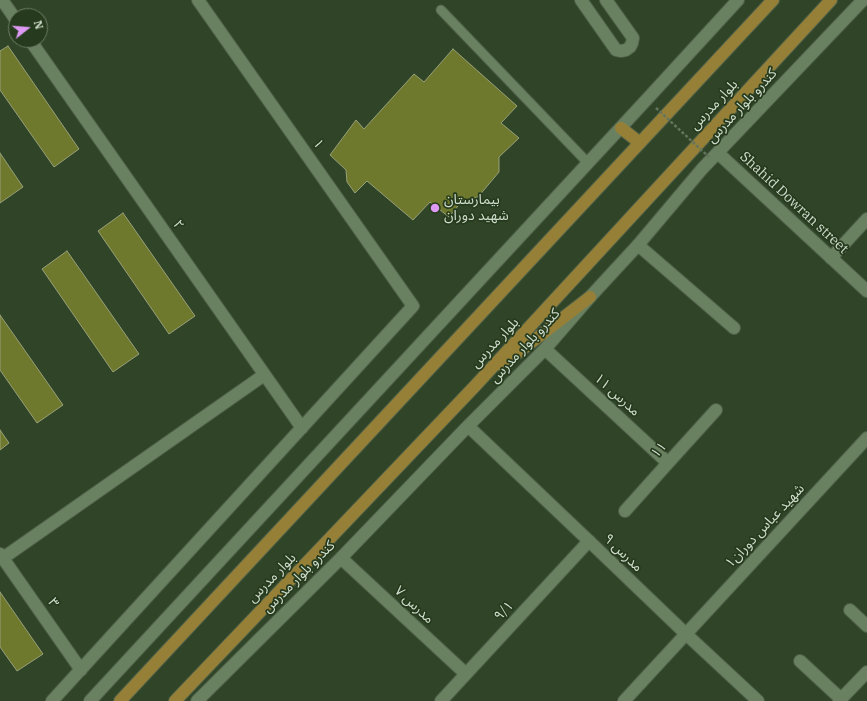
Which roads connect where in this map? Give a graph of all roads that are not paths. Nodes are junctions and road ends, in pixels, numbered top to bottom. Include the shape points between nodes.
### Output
1 (2, 0) edge
2 (198, 0) edge
3 (581, 0) edge
4 (606, 0) edge
5 (738, 0) edge
6 (773, 0) edge
7 (831, 0) edge
8 (863, 0) edge
9 (8, 9) edge
10 (442, 10) dead end
11 (36, 48) edge
12 (621, 128) junction
13 (640, 143) junction
14 (713, 155) junction
15 (588, 163) junction
16 (867, 219) edge
17 (638, 245) junction
18 (831, 258) junction
19 (867, 291) edge
20 (590, 297) junction
21 (734, 328) dead end
22 (545, 349) junction
23 (264, 375) junction
24 (475, 386) junction
25 (716, 410) dead end
26 (468, 426) junction
27 (302, 428) junction
28 (867, 438) edge
29 (668, 462) junction
30 (625, 511) dead end
31 (589, 541) junction
32 (1, 556) edge
33 (341, 558) junction
34 (850, 610) dead end
35 (867, 626) edge
36 (686, 634) junction
37 (800, 661) dead end
38 (81, 670) junction
39 (867, 672) edge
40 (466, 674) junction
41 (840, 700) edge
42 (52, 701) edge
43 (90, 701) edge
44 (120, 701) edge
45 (175, 701) edge
46 (197, 701) edge
47 (441, 701) edge
48 (624, 701) edge
49 (758, 701) edge

1 - 9 street
2 - 27 street, ۱ via 413,306
3 - 4 street via 616,50 626,50 633,38
5 - 12 street
6 - 13 main road, بلوار مدرس
7 - 24 main road, بلوار مدرس
8 - 14 street, کندرو بلوار مدرس
10 - 15 lane
11 - 23 street, ۲
12 - 13 main road
12 - 15 street
13 - 44 main road, بلوار مدرس
14 - 17 street, کندرو بلوار مدرس
14 - 18 street, Shahid Dowran street
15 - 43 street
16 - 18 street
17 - 20 street, کندرو بلوار مدرس
17 - 21 street
18 - 19 street, Shahid Dowran street
20 - 22 street, کندرو بلوار مدرس
20 - 24 main road
22 - 26 street, کندرو بلوار مدرس
22 - 29 street, مدرس ۱۱
23 - 27 street, ۲
23 - 32 street
24 - 45 main road, بلوار مدرس
25 - 29 street, ۱۱
26 - 31 street, مدرس ۹
26 - 33 street, کندرو بلوار مدرس
27 - 38 street
28 - 36 street, شهید عباس دوران۱
29 - 30 street, ۱۱
31 - 36 street, مدرس ۹
31 - 40 street, ۹/۱
32 - 38 street, ۳
33 - 40 street, مدرس ۷
33 - 46 street, کندرو بلوار مدرس
34 - 35 street
36 - 48 street, شهید عباس دوران۱
36 - 49 street, مدرس ۹
37 - 41 street
38 - 42 street
39 - 41 street
40 - 47 street, ۹/۱

